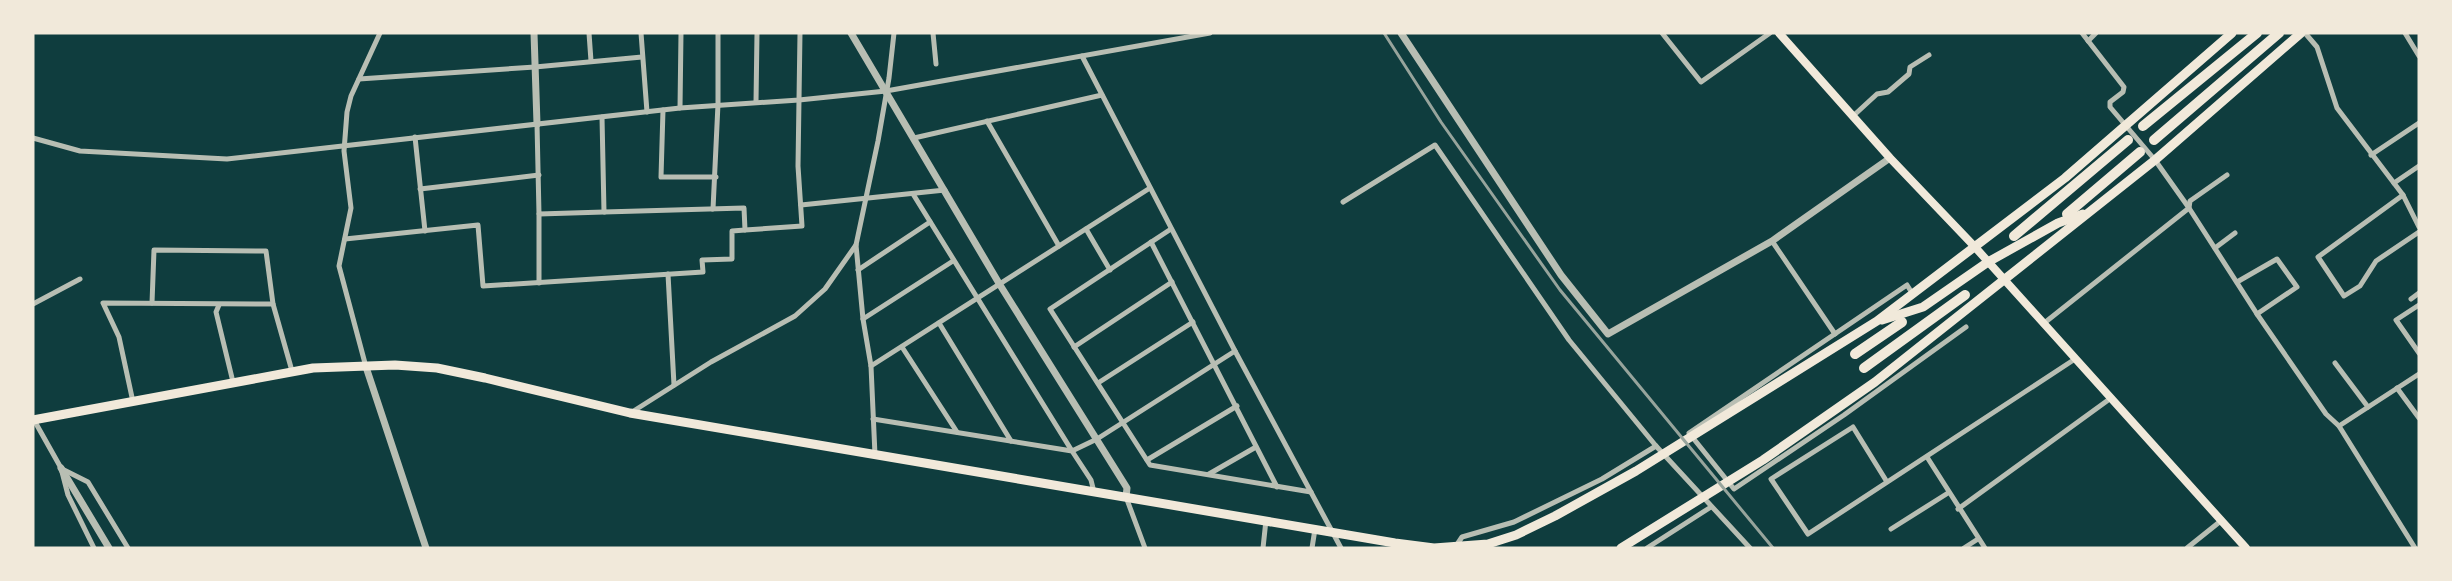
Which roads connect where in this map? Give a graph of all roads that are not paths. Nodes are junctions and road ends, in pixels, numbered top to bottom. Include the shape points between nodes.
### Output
1 (380, 33) edge
2 (534, 33) edge
3 (589, 33) edge
4 (641, 33) edge
5 (681, 33) edge
6 (718, 33) edge
7 (757, 33) edge
8 (800, 33) edge
9 (851, 33) edge
10 (894, 33) edge
11 (933, 33) edge
12 (1210, 33) edge
13 (1401, 33) edge
14 (1662, 33) edge
15 (1770, 33) edge
16 (1779, 33) edge
17 (2082, 33) edge
18 (2096, 33) edge
19 (2232, 33) edge
20 (2257, 33) edge
21 (2279, 33) edge
22 (2303, 33) edge
23 (2405, 33) edge
24 (1196, 35) edge
25 (2088, 41) junction
26 (1929, 55) dead end
27 (1082, 56) junction
28 (2419, 56) edge
29 (642, 57) junction
30 (591, 61) junction
31 (936, 64) dead end
32 (535, 67) junction
33 (359, 79) junction
34 (886, 91) junction
35 (1102, 95) junction
36 (799, 100) junction
37 (756, 102) junction
38 (718, 104) junction
39 (680, 108) junction
40 (663, 110) junction
41 (647, 112) junction
42 (602, 117) junction
43 (1852, 117) junction
44 (987, 121) junction
45 (2419, 123) edge
46 (537, 124) junction
47 (2125, 126) junction
48 (2144, 126) dead end
49 (415, 137) junction
50 (33, 138) edge
51 (914, 138) junction
52 (2128, 140) dead end
53 (2154, 140) dead end
54 (344, 145) junction
55 (2140, 152) dead end
56 (2371, 155) junction
57 (1890, 158) junction
58 (2155, 160) junction
59 (2419, 166) edge
60 (539, 175) junction
61 (2228, 175) dead end
62 (716, 177) junction
63 (2394, 183) junction
64 (1150, 188) junction
65 (420, 189) junction
66 (945, 190) junction
67 (913, 194) junction
68 (2403, 195) junction
69 (865, 199) junction
70 (1343, 202) dead end
71 (801, 206) junction
72 (2189, 208) junction
73 (713, 209) junction
74 (604, 212) junction
75 (2090, 212) junction
76 (539, 214) junction
77 (2067, 214) dead end
78 (930, 222) junction
79 (2419, 227) edge
80 (1086, 229) junction
81 (1171, 229) junction
82 (745, 230) junction
83 (425, 231) junction
84 (2419, 231) edge
85 (2235, 233) dead end
86 (2014, 236) dead end
87 (345, 239) junction
88 (1772, 241) junction
89 (1151, 242) junction
90 (856, 245) junction
91 (1059, 246) junction
92 (1974, 246) junction
93 (2215, 248) junction
94 (953, 261) junction
95 (1988, 262) junction
96 (858, 270) junction
97 (1110, 270) junction
98 (668, 274) junction
99 (80, 279) dead end
100 (2004, 280) junction
101 (1172, 282) junction
102 (2237, 282) junction
103 (539, 284) junction
104 (1000, 285) junction
105 (1912, 293) junction
106 (2419, 293) edge
107 (1965, 295) dead end
108 (2411, 299) dead end
109 (977, 300) junction
110 (152, 303) junction
111 (33, 304) edge
112 (273, 304) junction
113 (219, 305) junction
114 (2419, 305) edge
115 (2257, 314) junction
116 (862, 319) junction
117 (1877, 321) junction
118 (1193, 322) junction
119 (1902, 322) dead end
120 (939, 323) junction
121 (2043, 324) junction
122 (1966, 327) dead end
123 (1835, 334) junction
124 (1922, 345) junction
125 (902, 346) junction
126 (1074, 347) junction
127 (1235, 351) junction
128 (1929, 353) junction
129 (2419, 353) edge
130 (1855, 354) dead end
131 (2075, 359) junction
132 (1214, 363) junction
133 (2336, 363) dead end
134 (871, 366) junction
135 (366, 367) junction
136 (1864, 368) dead end
137 (292, 371) junction
138 (2419, 374) edge
139 (233, 382) junction
140 (1098, 383) junction
141 (674, 385) junction
142 (2397, 388) junction
143 (2111, 398) junction
144 (133, 402) junction
145 (1237, 406) junction
146 (2368, 407) junction
147 (630, 413) junction
148 (1844, 415) junction
149 (2419, 418) edge
150 (873, 419) junction
151 (34, 420) edge
152 (1123, 422) junction
153 (2339, 426) junction
154 (1852, 427) junction
155 (957, 432) junction
156 (1097, 439) junction
157 (1011, 441) junction
158 (1656, 446) junction
159 (1256, 447) junction
160 (1072, 451) junction
161 (875, 455) junction
162 (1927, 457) junction
163 (1147, 460) junction
164 (61, 468) junction
165 (1764, 468) junction
166 (1209, 474) junction
167 (1771, 479) junction
168 (1887, 482) junction
169 (1277, 487) junction
170 (1094, 492) junction
171 (1311, 492) junction
172 (1948, 493) junction
173 (1126, 497) junction
174 (1711, 507) junction
175 (1958, 509) junction
176 (1266, 520) junction
177 (2222, 520) junction
178 (1314, 529) junction
179 (1892, 529) dead end
180 (1333, 532) junction
181 (1978, 539) junction
182 (1395, 543) junction
183 (94, 548) edge
184 (109, 548) edge
185 (128, 548) edge
186 (426, 548) edge
187 (1145, 548) edge
188 (1263, 548) edge
189 (1312, 548) edge
190 (1341, 548) edge
191 (1412, 548) edge
192 (1455, 548) edge
193 (1621, 548) edge
194 (1647, 548) edge
195 (1750, 548) edge
196 (1964, 548) edge
197 (1985, 548) edge
198 (2187, 548) edge
199 (2246, 548) edge
200 (2415, 548) edge

1 - 33 street
2 - 32 street
3 - 30 street
4 - 29 street
5 - 39 street
6 - 38 street
7 - 37 street
8 - 36 street
9 - 34 street
10 - 34 street
11 - 31 street
12 - 24 street
13 - 88 street via 1561,275 1608,334
14 - 15 street via 1701,82
16 - 43 main road
17 - 25 street
18 - 25 street
19 - 47 main road
20 - 48 highway
21 - 53 highway
22 - 56 street via 2317,47 2337,108
22 - 58 main road
23 - 28 street
24 - 27 street
25 - 47 street via 2124,87 2110,107
26 - 43 street via 1910,68 1909,74 1888,92 1877,94
27 - 34 street
27 - 35 street
29 - 30 street
29 - 41 street
30 - 32 street
32 - 33 street
32 - 46 street
33 - 54 street via 347,112
34 - 36 street
34 - 51 street
34 - 69 street
35 - 44 street
35 - 64 street
36 - 37 street
36 - 71 street
37 - 38 street
38 - 39 street
38 - 62 street
39 - 40 street
40 - 41 street
40 - 62 street via 661,177
41 - 42 street
42 - 46 street
42 - 74 street
43 - 57 main road
44 - 51 street
44 - 91 street
45 - 56 street
46 - 49 street
46 - 60 street
47 - 58 street
47 - 92 main road via 2065,178
49 - 54 street
49 - 65 street
50 - 54 street via 80,151 227,159
51 - 66 street
52 - 86 highway
54 - 87 street via 351,208
55 - 77 highway
56 - 63 street
57 - 88 street
57 - 92 main road
58 - 72 street
58 - 75 main road
59 - 63 street
60 - 65 street
60 - 76 street
61 - 72 street via 2190,201
62 - 73 street
63 - 68 street
64 - 80 street
64 - 81 street
65 - 83 street
66 - 67 street
66 - 104 street
67 - 69 street
67 - 78 street
68 - 79 street
68 - 84 street via 2318,257 2344,296 2360,286 2376,261
69 - 71 street
69 - 90 street
70 - 158 street via 1435,145 1569,340
71 - 82 street via 802,226
72 - 93 street
72 - 121 street
73 - 74 street
73 - 82 street via 744,208
74 - 76 street
75 - 95 main road via 2058,223
75 - 100 main road
76 - 103 street
78 - 94 street
78 - 96 street
80 - 91 street
80 - 97 street
81 - 89 street
81 - 127 street
82 - 98 street via 732,231 732,259 702,260 703,272
83 - 87 street
83 - 103 street via 478,225 483,286
85 - 93 street
87 - 135 street via 339,266
88 - 123 street
89 - 97 street
89 - 101 street
90 - 96 street
90 - 141 street via 825,289 795,316
91 - 104 street
92 - 95 main road
92 - 105 main road
93 - 102 street
94 - 109 street
94 - 116 street
95 - 100 main road
95 - 117 main road via 1923,307
96 - 116 street
97 - 126 street via 1050,309
98 - 103 street
98 - 141 street
99 - 111 street
100 - 121 main road
100 - 124 main road
101 - 118 street
101 - 126 street
102 - 115 street
102 - 115 street via 2277,259 2297,287
104 - 109 street
104 - 156 street
105 - 117 main road
105 - 123 street via 1907,285
106 - 108 street
107 - 136 highway
109 - 120 street
109 - 160 street
110 - 112 street via 154,250 266,250
110 - 113 street
110 - 144 street via 103,303 119,337
112 - 113 street
112 - 137 street
113 - 139 street via 216,312
114 - 129 street via 2396,320
115 - 153 street via 2326,414
116 - 134 street
117 - 192 main road via 1589,499 1516,535
118 - 132 street
118 - 140 street
119 - 130 highway
120 - 125 street
120 - 157 street
121 - 131 main road
122 - 128 street
123 - 165 street via 1689,433 1734,489
124 - 128 street
124 - 193 main road via 1763,460
125 - 134 street
125 - 155 street
126 - 140 street
127 - 132 street
127 - 171 street
128 - 148 street
131 - 143 main road
131 - 162 street
132 - 145 street
132 - 152 street
133 - 146 street
134 - 150 street
135 - 137 main road
135 - 147 main road via 395,364 438,368
135 - 186 street
137 - 139 main road
138 - 142 street
139 - 144 main road
140 - 152 street
141 - 147 street
142 - 146 street
142 - 149 street
143 - 175 street
143 - 177 main road
144 - 151 main road
145 - 159 street
145 - 163 street
146 - 153 street
147 - 161 main road
148 - 154 street
148 - 165 street
150 - 155 street
150 - 161 street
151 - 164 street
152 - 156 street
152 - 163 street
153 - 200 street
154 - 167 street
154 - 168 street
155 - 157 street
156 - 160 street
156 - 173 street via 1127,488
157 - 160 street
158 - 174 street
158 - 192 street via 1602,479 1514,522 1462,537
159 - 166 street
159 - 169 street
160 - 170 street via 1091,480
161 - 170 main road
162 - 168 street
162 - 172 street
163 - 166 street via 1150,465
164 - 183 street via 68,495
164 - 184 street
164 - 185 street via 88,482
165 - 167 street
166 - 169 street
167 - 168 street via 1808,534
169 - 171 street
170 - 173 main road
171 - 180 street
172 - 175 street
172 - 179 street
173 - 176 main road
173 - 187 street
174 - 194 street
174 - 195 street
175 - 181 street
176 - 178 main road
176 - 188 street
177 - 198 street
177 - 199 main road
178 - 180 main road
178 - 189 street
180 - 182 main road
180 - 190 street
181 - 196 street
181 - 197 street
182 - 191 main road
182 - 192 main road

